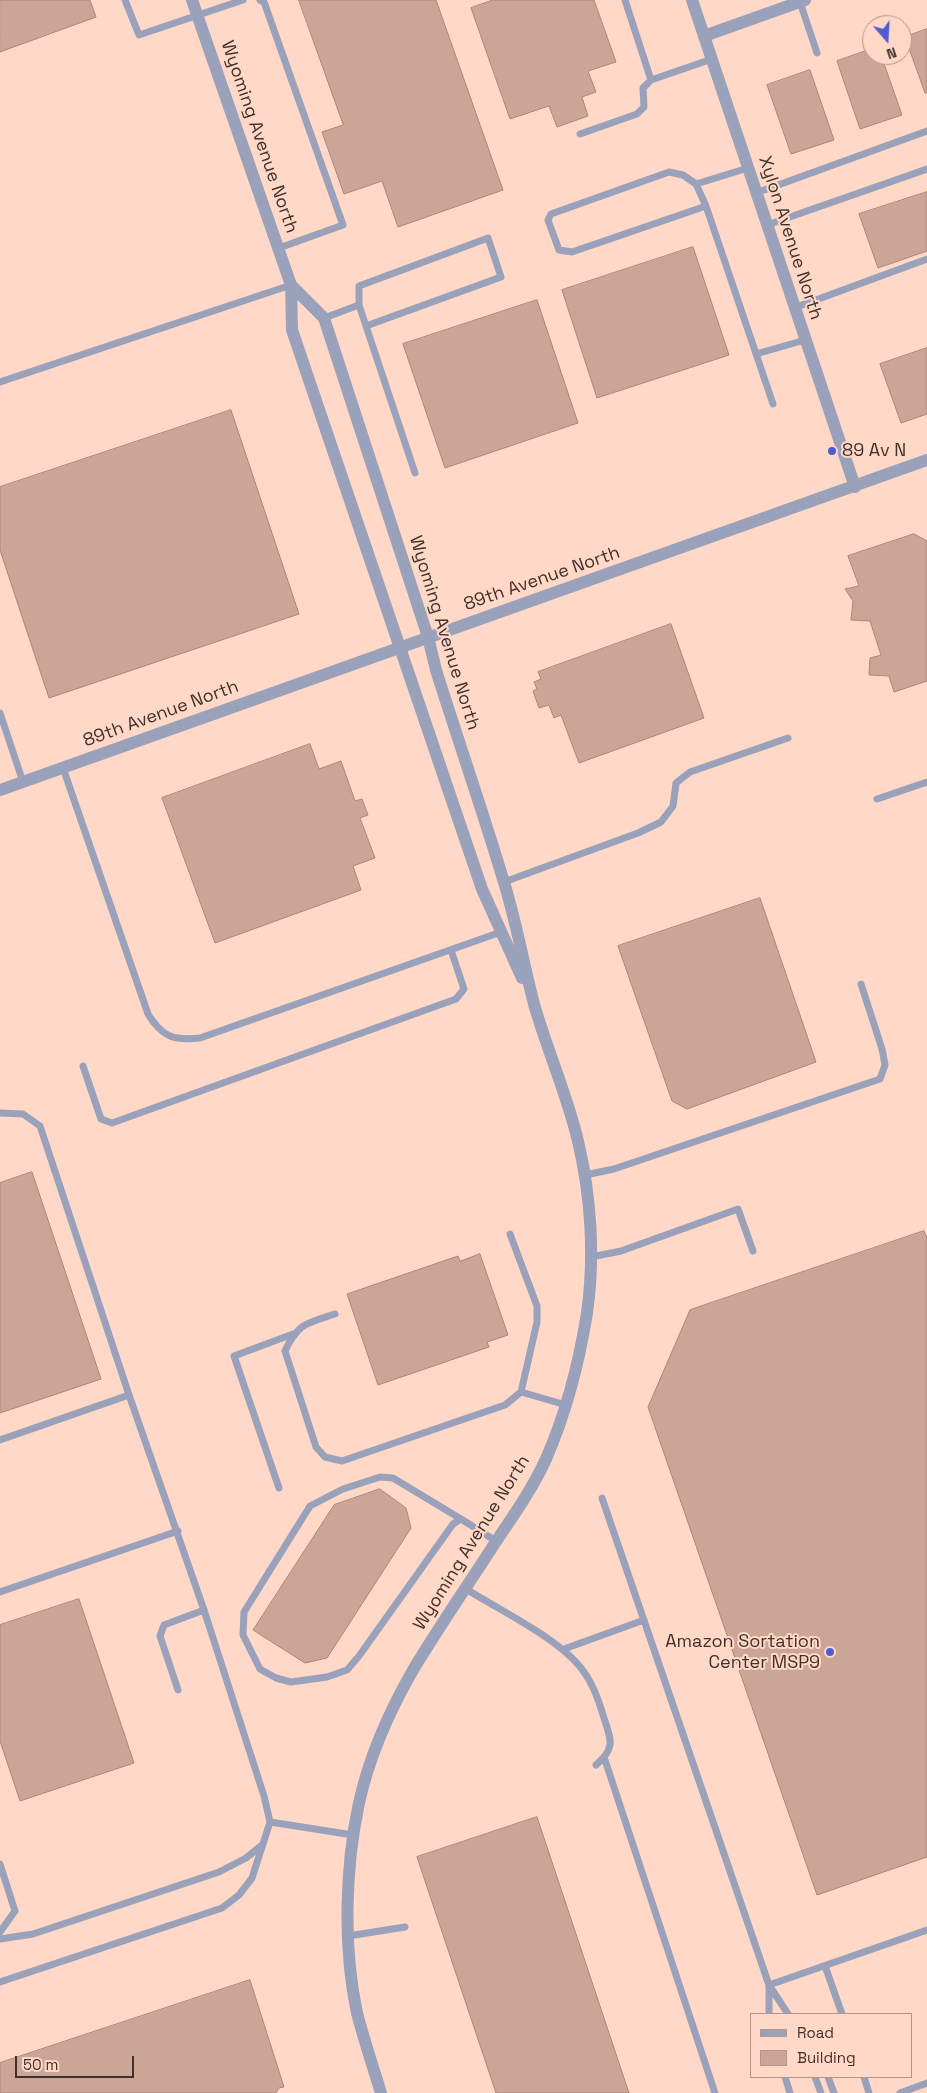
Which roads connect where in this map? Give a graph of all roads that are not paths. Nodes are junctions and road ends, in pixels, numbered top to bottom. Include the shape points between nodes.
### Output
1 (125, 0) edge
2 (192, 0) edge
3 (243, 0) edge
4 (260, 0) edge
5 (626, 0) edge
6 (692, 0) edge
7 (803, 1) edge
8 (198, 16) junction
9 (704, 36) junction
10 (816, 53) dead end
11 (712, 59) junction
12 (651, 80) junction
13 (927, 131) edge
14 (580, 134) dead end
15 (748, 168) junction
16 (927, 169) edge
17 (696, 184) junction
18 (756, 193) junction
19 (706, 206) junction
20 (767, 225) junction
21 (279, 248) junction
22 (927, 259) edge
23 (291, 285) junction
24 (359, 305) junction
25 (794, 308) junction
26 (324, 318) junction
27 (366, 326) junction
28 (805, 340) junction
29 (756, 354) junction
30 (0, 382) edge
31 (773, 404) dead end
32 (927, 460) edge
33 (416, 473) dead end
34 (855, 487) junction
35 (428, 638) junction
36 (401, 647) junction
37 (0, 713) edge
38 (788, 738) dead end
39 (63, 768) junction
40 (23, 782) junction
41 (927, 782) edge
42 (0, 790) edge
43 (877, 800) dead end
44 (504, 882) junction
45 (501, 932) junction
46 (451, 950) junction
47 (861, 984) dead end
48 (535, 1005) junction
49 (83, 1066) dead end
50 (0, 1113) edge
51 (585, 1175) junction
52 (510, 1234) dead end
53 (753, 1251) dead end
54 (591, 1257) junction
55 (335, 1314) dead end
56 (293, 1334) junction
57 (521, 1392) junction
58 (129, 1395) junction
59 (566, 1405) junction
60 (0, 1440) edge
61 (279, 1488) dead end
62 (602, 1498) dead end
63 (461, 1519) junction
64 (178, 1532) junction
65 (496, 1541) junction
66 (466, 1589) junction
67 (0, 1592) edge
68 (204, 1610) junction
69 (644, 1620) junction
70 (564, 1649) junction
71 (178, 1690) dead end
72 (604, 1758) junction
73 (596, 1764) dead end
74 (270, 1822) junction
75 (353, 1835) junction
76 (263, 1844) junction
77 (0, 1864) edge
78 (406, 1927) dead end
79 (927, 1930) edge
80 (0, 1932) edge
81 (348, 1936) junction
82 (0, 1939) edge
83 (825, 1966) junction
84 (0, 1982) edge
85 (769, 1985) junction
86 (769, 2013) edge
87 (787, 2013) edge
88 (842, 2013) edge
89 (785, 2078) edge
90 (815, 2078) edge
91 (828, 2078) edge
92 (864, 2078) edge
93 (927, 2083) edge
94 (382, 2093) edge
95 (715, 2093) edge
96 (790, 2093) edge
97 (821, 2093) edge
98 (834, 2093) edge
99 (869, 2093) edge
100 (900, 2093) edge

1 - 8 lane via 139,35
2 - 8 street, Wyoming Avenue North
3 - 8 lane
4 - 21 lane via 264,2 343,225
5 - 12 lane
6 - 9 street, Xylon Avenue North
7 - 9 street
7 - 10 lane
8 - 21 street, Wyoming Avenue North
9 - 11 street, Xylon Avenue North
11 - 12 lane
11 - 15 street, Xylon Avenue North
12 - 14 lane via 643,88 644,107 637,114
13 - 18 lane
15 - 17 lane
15 - 18 street, Xylon Avenue North
16 - 20 lane
17 - 19 lane
17 - 19 lane via 683,175 669,172 551,214 548,220 560,250 572,252
18 - 20 street, Xylon Avenue North
19 - 29 lane
20 - 25 street, Xylon Avenue North
21 - 23 street, Wyoming Avenue North
22 - 25 lane
23 - 26 street, Wyoming Avenue North
23 - 30 lane
23 - 36 street, Wyoming Avenue North via 292,330
24 - 26 lane
24 - 27 lane
24 - 27 lane via 359,286 488,238 501,277
25 - 28 street, Xylon Avenue North
26 - 35 street, Wyoming Avenue North
27 - 33 lane
28 - 29 lane
28 - 34 street, Xylon Avenue North
29 - 31 lane
32 - 34 street, 89th Avenue North
34 - 35 street, 89th Avenue North
35 - 36 street, 89th Avenue North
35 - 44 street, Wyoming Avenue North
36 - 39 street, 89th Avenue North
36 - 45 street, Wyoming Avenue North via 482,889
37 - 40 lane
38 - 44 lane via 690,772 676,784 673,806 661,822
39 - 40 street, 89th Avenue North
39 - 46 lane via 148,1014 156,1027 168,1036 184,1040 200,1038
40 - 42 street, 89th Avenue North
41 - 43 lane
44 - 48 street, Wyoming Avenue North
45 - 46 lane
45 - 48 street, Wyoming Avenue North
46 - 49 lane via 464,989 456,1000 112,1123 101,1118
47 - 51 lane via 882,1049 885,1065 880,1079 614,1169
48 - 51 street, Wyoming Avenue North via 577,1138
50 - 58 lane via 23,1114 40,1126
51 - 54 street, Wyoming Avenue North
52 - 57 lane via 537,1306 537,1322
53 - 54 lane via 738,1209 621,1251
54 - 59 street, Wyoming Avenue North via 587,1310
55 - 56 lane via 306,1323
56 - 57 lane via 285,1351 316,1447 325,1457 342,1461 506,1405
56 - 61 lane via 234,1356
57 - 59 lane
58 - 60 lane
58 - 64 lane
59 - 65 street, Wyoming Avenue North via 545,1461
62 - 69 lane
63 - 63 lane via 453,1524 347,1670 327,1677 291,1682 260,1669 243,1635 244,1612 310,1506 380,1476 393,1478
63 - 65 lane
64 - 67 lane
64 - 68 lane
65 - 66 street, Wyoming Avenue North
66 - 70 lane
66 - 75 street, Wyoming Avenue North via 429,1644 398,1699 376,1748 359,1799
68 - 71 lane via 164,1626 160,1636
68 - 74 lane
69 - 70 lane
69 - 85 lane
70 - 72 lane via 595,1691 611,1740 610,1750
72 - 73 lane
72 - 95 lane
74 - 75 lane
74 - 76 lane
75 - 81 street, Wyoming Avenue North
76 - 82 lane via 246,1858 219,1872 34,1934
76 - 84 lane via 252,1878 239,1895 222,1908
77 - 80 lane via 15,1911
78 - 81 lane
79 - 83 lane
81 - 94 street, Wyoming Avenue North via 357,2012
83 - 85 lane
83 - 88 lane
85 - 86 lane
85 - 87 lane
89 - 96 lane
90 - 97 lane
91 - 98 lane
92 - 99 lane
93 - 100 lane

